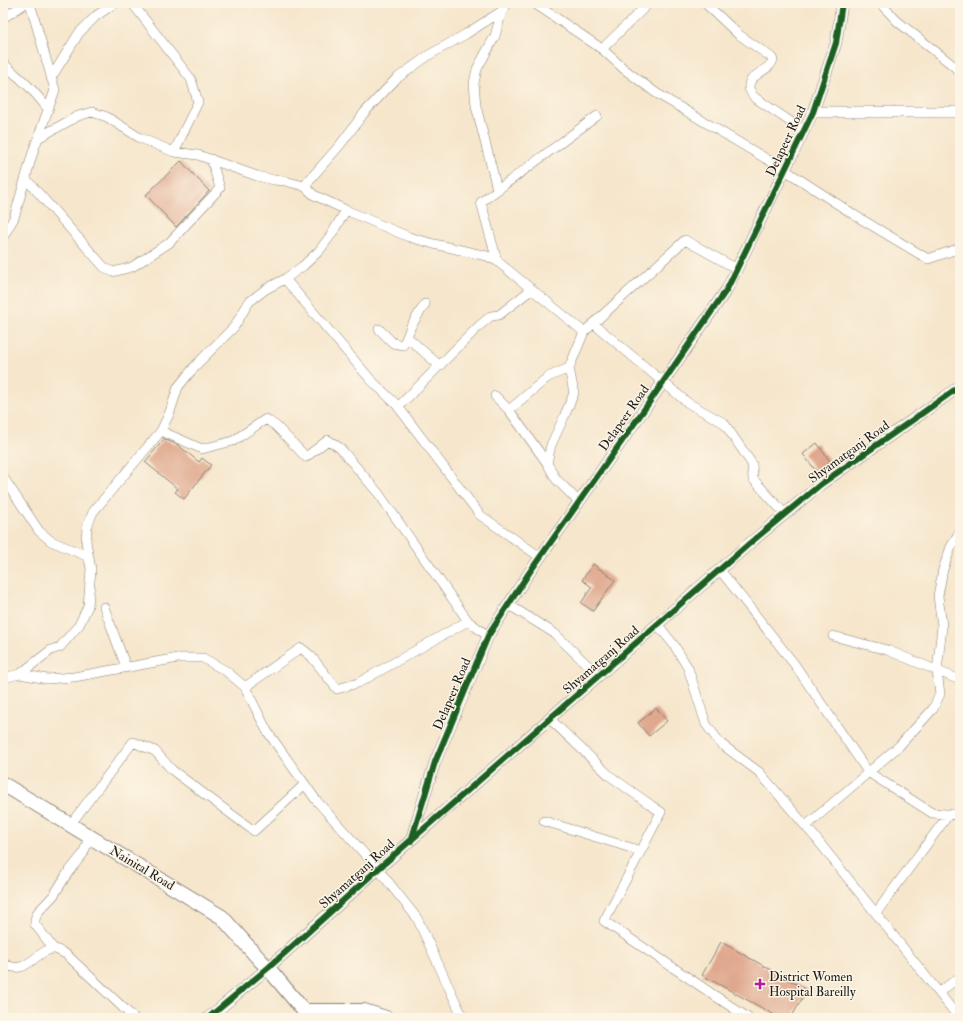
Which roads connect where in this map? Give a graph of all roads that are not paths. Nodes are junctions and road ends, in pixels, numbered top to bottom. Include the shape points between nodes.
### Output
1 (26, 3) edge
2 (30, 3) edge
3 (115, 3) edge
4 (132, 3) edge
5 (508, 3) edge
6 (534, 3) edge
7 (650, 3) edge
8 (705, 3) edge
9 (842, 3) edge
10 (880, 3) edge
11 (502, 11) junction
12 (3, 18) edge
13 (602, 49) junction
14 (3, 62) edge
15 (960, 71) edge
16 (51, 78) junction
17 (48, 109) junction
18 (813, 112) junction
19 (960, 112) edge
20 (597, 116) dead end
21 (804, 131) junction
22 (38, 138) junction
23 (174, 152) junction
24 (211, 159) junction
25 (785, 170) junction
26 (26, 179) junction
27 (304, 186) junction
28 (497, 189) junction
29 (346, 210) junction
30 (3, 238) edge
31 (960, 248) edge
32 (497, 261) junction
33 (737, 269) junction
34 (285, 278) junction
35 (532, 289) junction
36 (424, 304) dead end
37 (594, 324) junction
38 (379, 329) dead end
39 (584, 332) junction
40 (407, 337) junction
41 (440, 366) junction
42 (569, 368) junction
43 (663, 383) junction
44 (960, 386) edge
45 (495, 396) dead end
46 (398, 407) junction
47 (508, 410) junction
48 (161, 431) junction
49 (547, 463) junction
50 (3, 477) edge
51 (579, 502) junction
52 (785, 514) junction
53 (960, 531) edge
54 (89, 557) junction
55 (540, 558) junction
56 (720, 570) junction
57 (509, 604) junction
58 (104, 607) dead end
59 (468, 621) junction
60 (658, 625) junction
61 (488, 636) junction
62 (834, 636) dead end
63 (126, 667) junction
64 (937, 671) junction
65 (20, 674) junction
66 (599, 676) junction
67 (4, 677) edge
68 (960, 680) edge
69 (245, 688) junction
70 (550, 719) junction
71 (868, 772) junction
72 (3, 784) edge
73 (304, 784) junction
74 (949, 814) junction
75 (960, 814) edge
76 (544, 821) dead end
77 (70, 825) junction
78 (806, 826) junction
79 (88, 836) junction
80 (411, 841) junction
81 (641, 851) junction
82 (378, 869) junction
83 (876, 913) junction
84 (53, 948) junction
85 (3, 963) edge
86 (268, 968) junction
87 (960, 977) edge
88 (939, 992) junction
89 (304, 1011) junction
90 (134, 1018) edge
91 (208, 1018) edge
92 (350, 1018) edge
93 (386, 1018) edge
94 (463, 1018) edge
95 (748, 1018) edge
96 (959, 1018) edge

1 - 12 street
2 - 16 street
3 - 16 street via 78,33
4 - 23 street via 191,79 198,102
5 - 11 street
6 - 13 street
7 - 13 street
8 - 21 street via 728,26 771,57 772,65 755,76 749,89 754,97
9 - 18 street, Delapeer Road via 836,42
10 - 15 street via 897,22
11 - 27 street via 429,55 396,79 364,113
11 - 28 street via 494,36 477,69 474,83 476,106
13 - 25 street via 656,93
14 - 17 street
16 - 17 street via 55,90
17 - 22 street
18 - 19 street
18 - 21 street, Delapeer Road
20 - 28 street
21 - 25 street, Delapeer Road
22 - 23 street via 78,116 92,112 107,117 140,138
22 - 26 street
23 - 24 street
24 - 26 street via 220,188 170,244 132,266 113,272 104,267
24 - 27 street via 257,176
25 - 31 street via 928,259
25 - 33 street, Delapeer Road
26 - 30 street via 14,218
27 - 29 street via 314,195
28 - 32 street via 481,202
29 - 32 street via 409,237 487,256
29 - 34 street via 319,251
32 - 35 street
33 - 37 street via 685,240
33 - 43 street, Delapeer Road via 727,290
34 - 46 street via 371,380
34 - 48 street via 249,302 234,327 178,387
35 - 39 street
35 - 41 street via 498,316 491,316 479,326
36 - 40 street
37 - 39 street
37 - 43 street
38 - 40 street via 393,343 403,345
39 - 42 street
40 - 41 street
41 - 46 street
42 - 47 street via 548,377
42 - 49 street via 574,393 551,445
43 - 51 street, Delapeer Road
43 - 52 street via 688,403 724,423 752,464 754,480
44 - 52 street, Shyamatganj Road via 821,484
45 - 47 street
46 - 55 street via 480,515
47 - 49 street
48 - 54 street via 93,512 87,527
48 - 59 street via 202,449 233,442 266,419 306,457 328,440 340,448 379,494
49 - 51 street via 556,479
50 - 54 street via 39,531 51,541
51 - 55 street, Delapeer Road
52 - 56 street, Shyamatganj Road
53 - 64 street via 943,569 938,596 942,626
54 - 65 street via 91,569 88,606 79,626 60,646
55 - 57 street, Delapeer Road
56 - 60 street, Shyamatganj Road
56 - 71 street via 795,665
57 - 61 street, Delapeer Road
57 - 66 street via 554,633
58 - 63 street
59 - 61 street
59 - 69 street via 358,683 337,689 311,656 301,648
60 - 66 street, Shyamatganj Road
60 - 78 street via 688,668 706,724 720,743 759,772
61 - 80 street, Delapeer Road via 435,762
62 - 64 street via 887,650
63 - 65 street via 74,677 47,679
63 - 69 street via 178,658 203,658 226,671
64 - 68 street
64 - 71 street via 940,694 933,709 899,746
65 - 67 street
66 - 70 street, Shyamatganj Road
69 - 73 street via 267,731
70 - 80 street, Shyamatganj Road
70 - 81 street via 610,776 661,812
71 - 74 street via 932,813
71 - 78 street
72 - 77 highway, Nainital Road
73 - 77 street via 254,831 172,770 155,751 132,742
73 - 82 street
74 - 75 street
74 - 83 street
76 - 81 street
77 - 79 highway, Nainital Road
78 - 83 street
79 - 84 street via 83,854 35,919 35,924
79 - 86 highway, Nainital Road via 222,917
80 - 82 street, Shyamatganj Road
81 - 95 street via 604,921
82 - 86 street, Shyamatganj Road
82 - 94 street via 418,918
83 - 88 street
84 - 85 street via 22,967 13,968
84 - 90 street via 66,954
86 - 89 highway, Nainital Road
86 - 91 street, Shyamatganj Road
87 - 88 street
88 - 96 street
89 - 92 highway
89 - 93 highway via 364,1011

